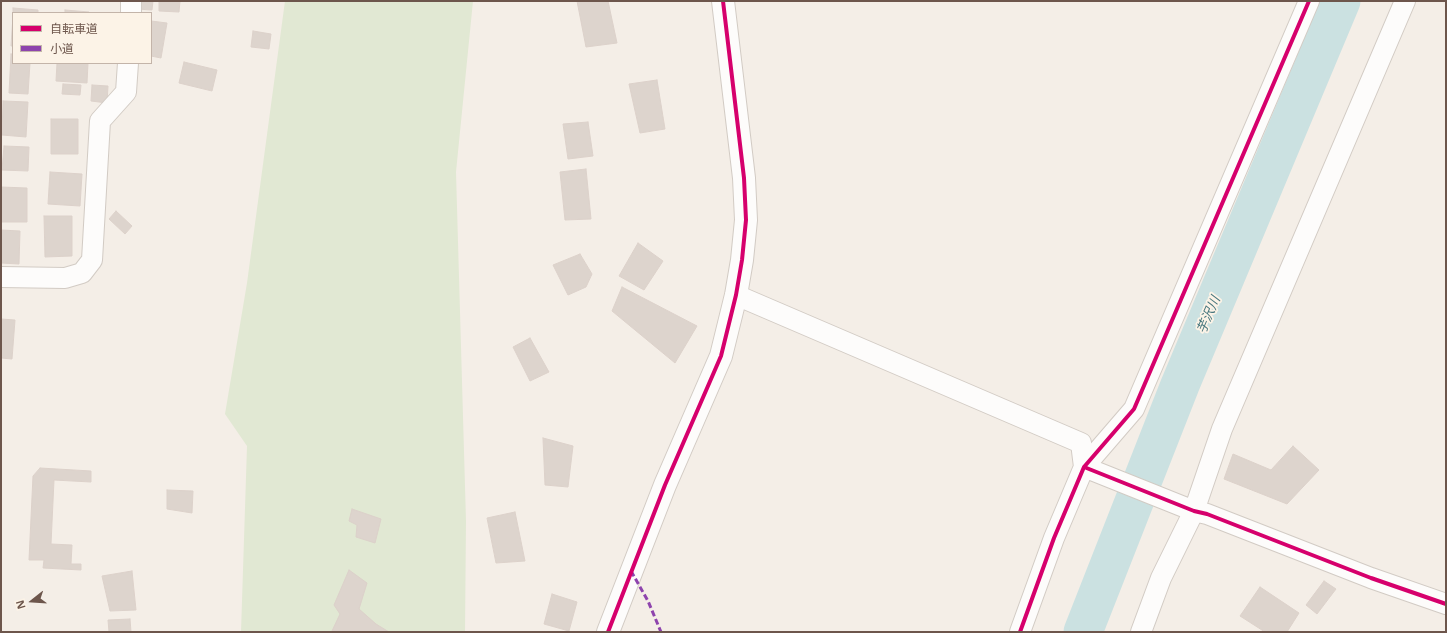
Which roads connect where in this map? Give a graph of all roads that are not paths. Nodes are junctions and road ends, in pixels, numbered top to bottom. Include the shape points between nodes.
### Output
1 (132, 1) edge
2 (723, 1) edge
3 (1309, 1) edge
4 (1405, 1) edge
5 (131, 12) edge
6 (128, 64) edge
7 (1, 277) edge
8 (736, 295) junction
9 (1084, 467) junction
10 (1194, 511) junction
11 (1446, 604) edge
12 (608, 632) edge
13 (1020, 632) edge
14 (1141, 632) edge

1 - 5 street
2 - 8 street via 739,129 745,213 742,260
3 - 9 street via 1134,409
4 - 10 street via 1222,429
6 - 7 street via 126,92 100,121 92,260 82,273 65,278
8 - 9 street via 1081,443
8 - 12 street via 721,356 665,485
9 - 10 street
9 - 13 street via 1054,538
10 - 11 street
10 - 14 street via 1161,578

